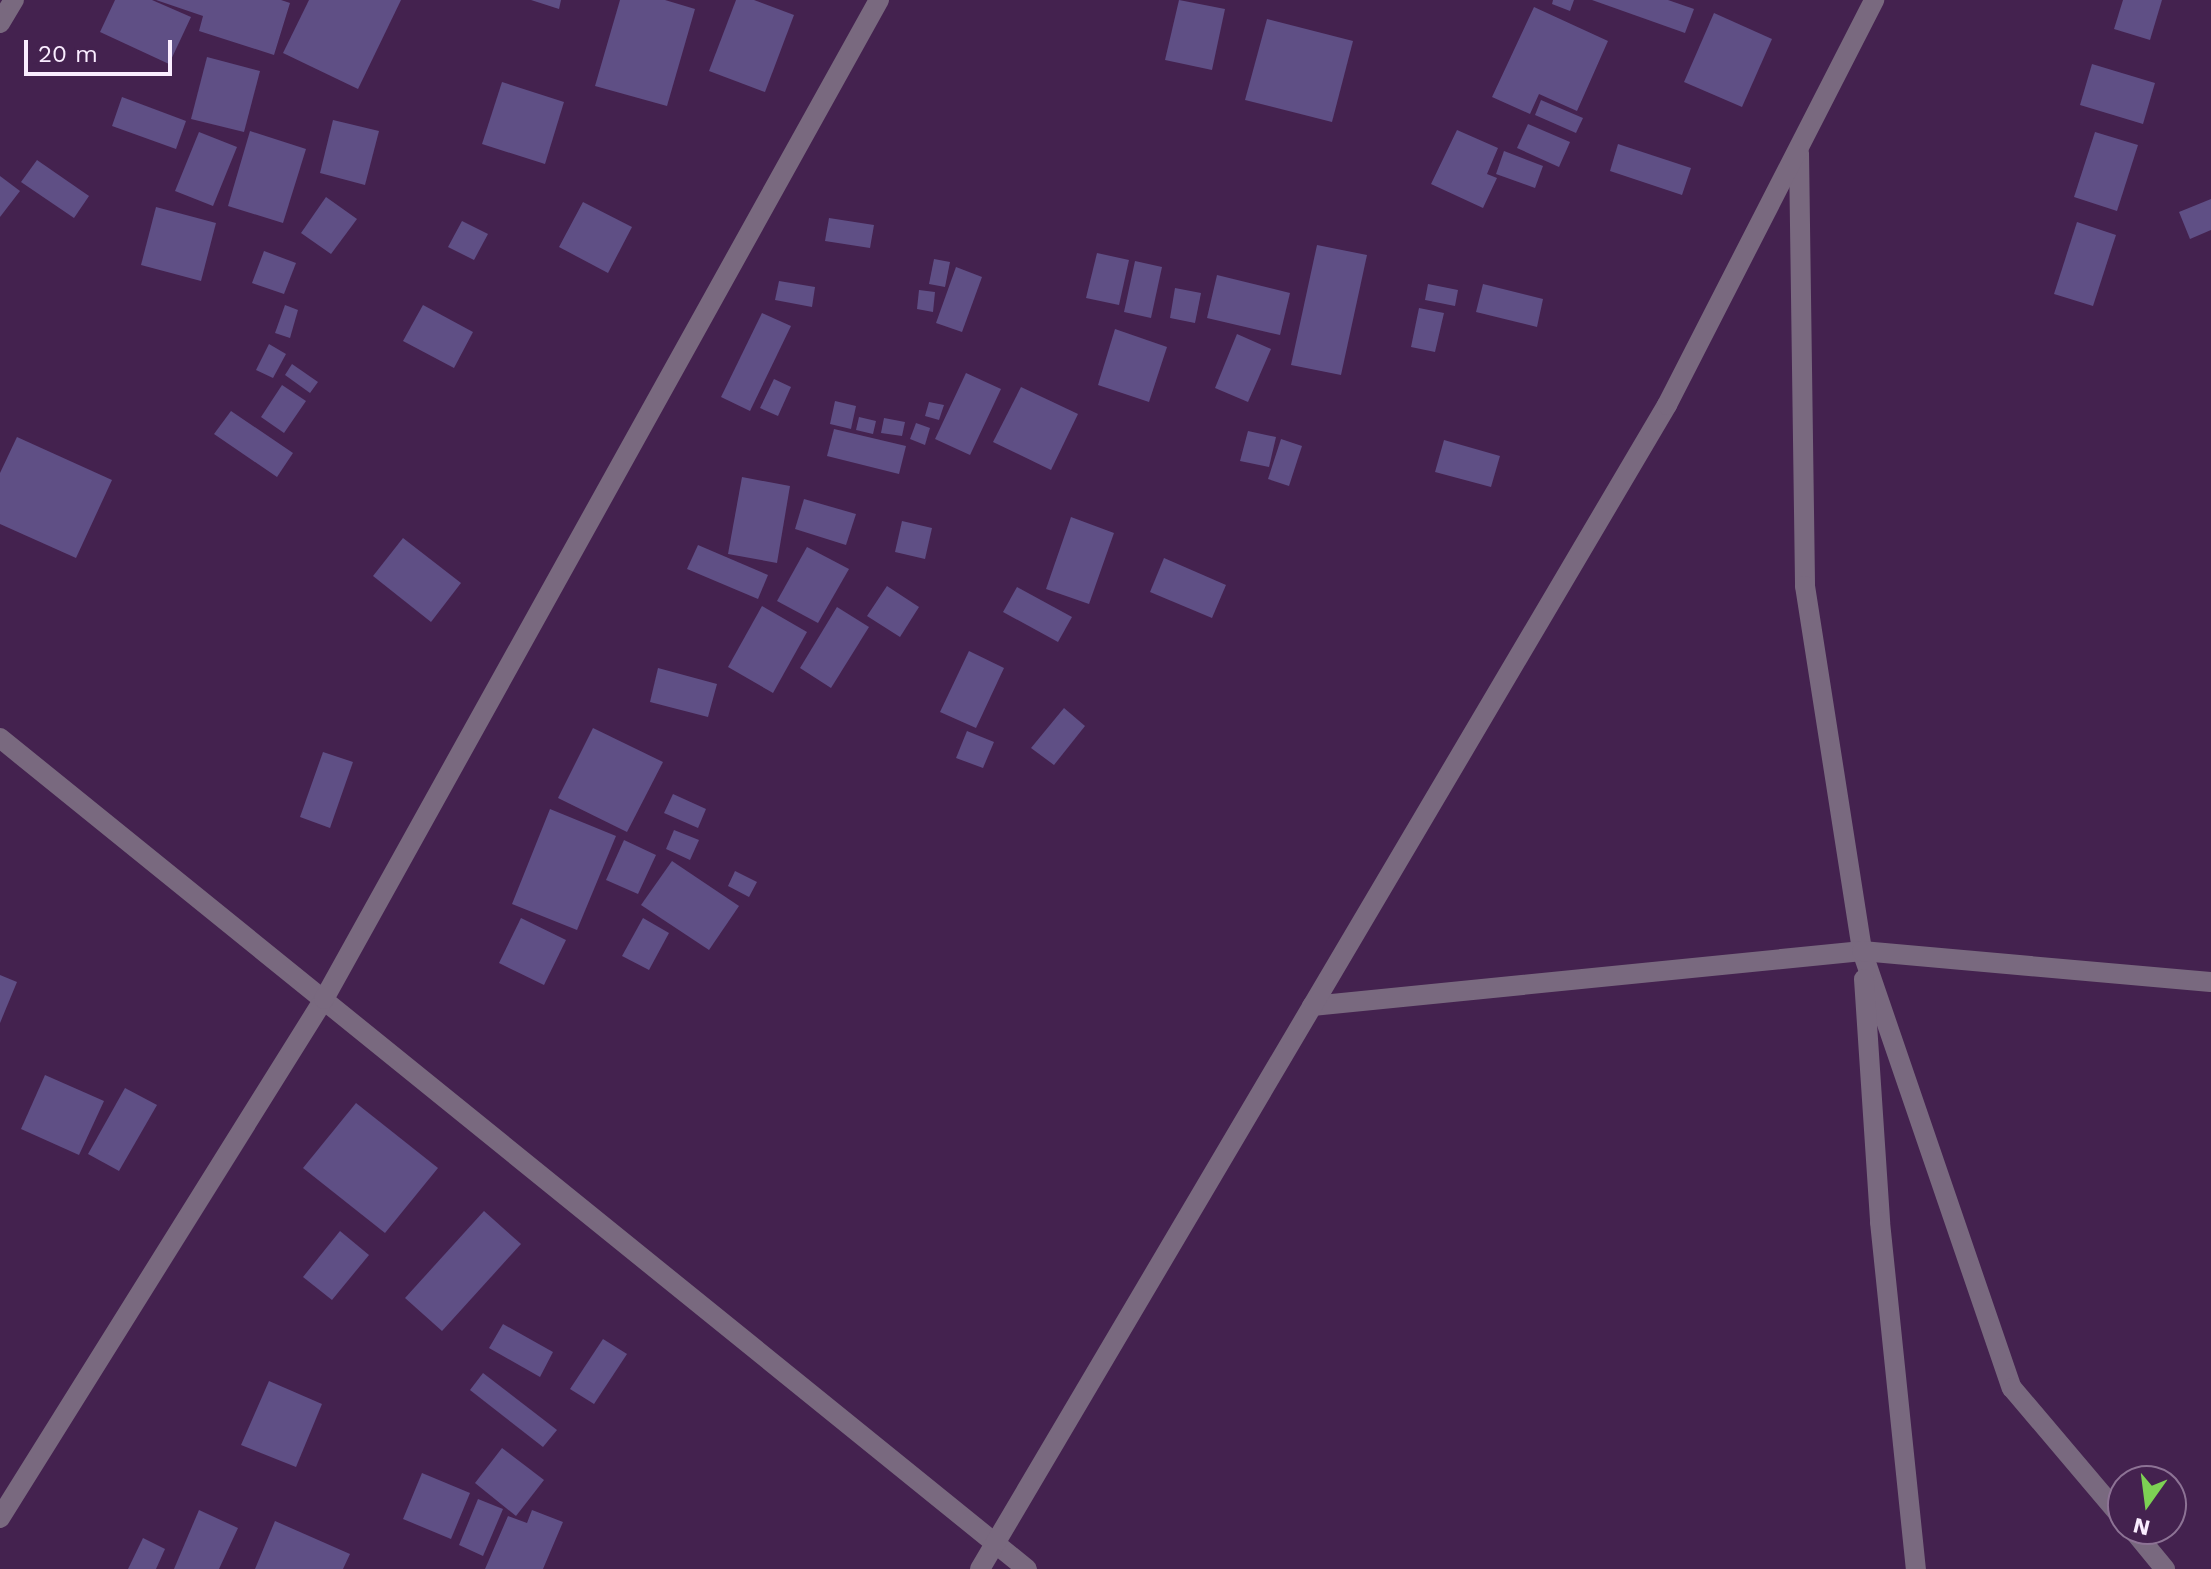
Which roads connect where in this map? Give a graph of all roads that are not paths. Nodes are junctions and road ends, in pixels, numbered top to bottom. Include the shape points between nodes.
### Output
1 (14, 0) edge
2 (879, 0) edge
3 (1874, 0) edge
4 (0, 23) edge
5 (1799, 147) junction
6 (0, 738) edge
7 (1862, 951) junction
8 (2211, 982) edge
9 (324, 999) junction
10 (1312, 1006) junction
11 (2107, 1500) edge
12 (0, 1518) edge
13 (996, 1541) junction
14 (2145, 1545) edge
15 (980, 1569) edge
16 (1027, 1569) edge
17 (1916, 1569) edge
18 (2165, 1569) edge

1 - 4 street
2 - 9 street
3 - 5 street
5 - 7 street via 1805,586
5 - 10 street via 1667,405
6 - 9 street
7 - 8 street
7 - 10 street
7 - 11 street via 2012,1388
7 - 17 street via 1880,1222
9 - 12 street
9 - 13 street
10 - 13 street
13 - 15 street
13 - 16 street
14 - 18 street

